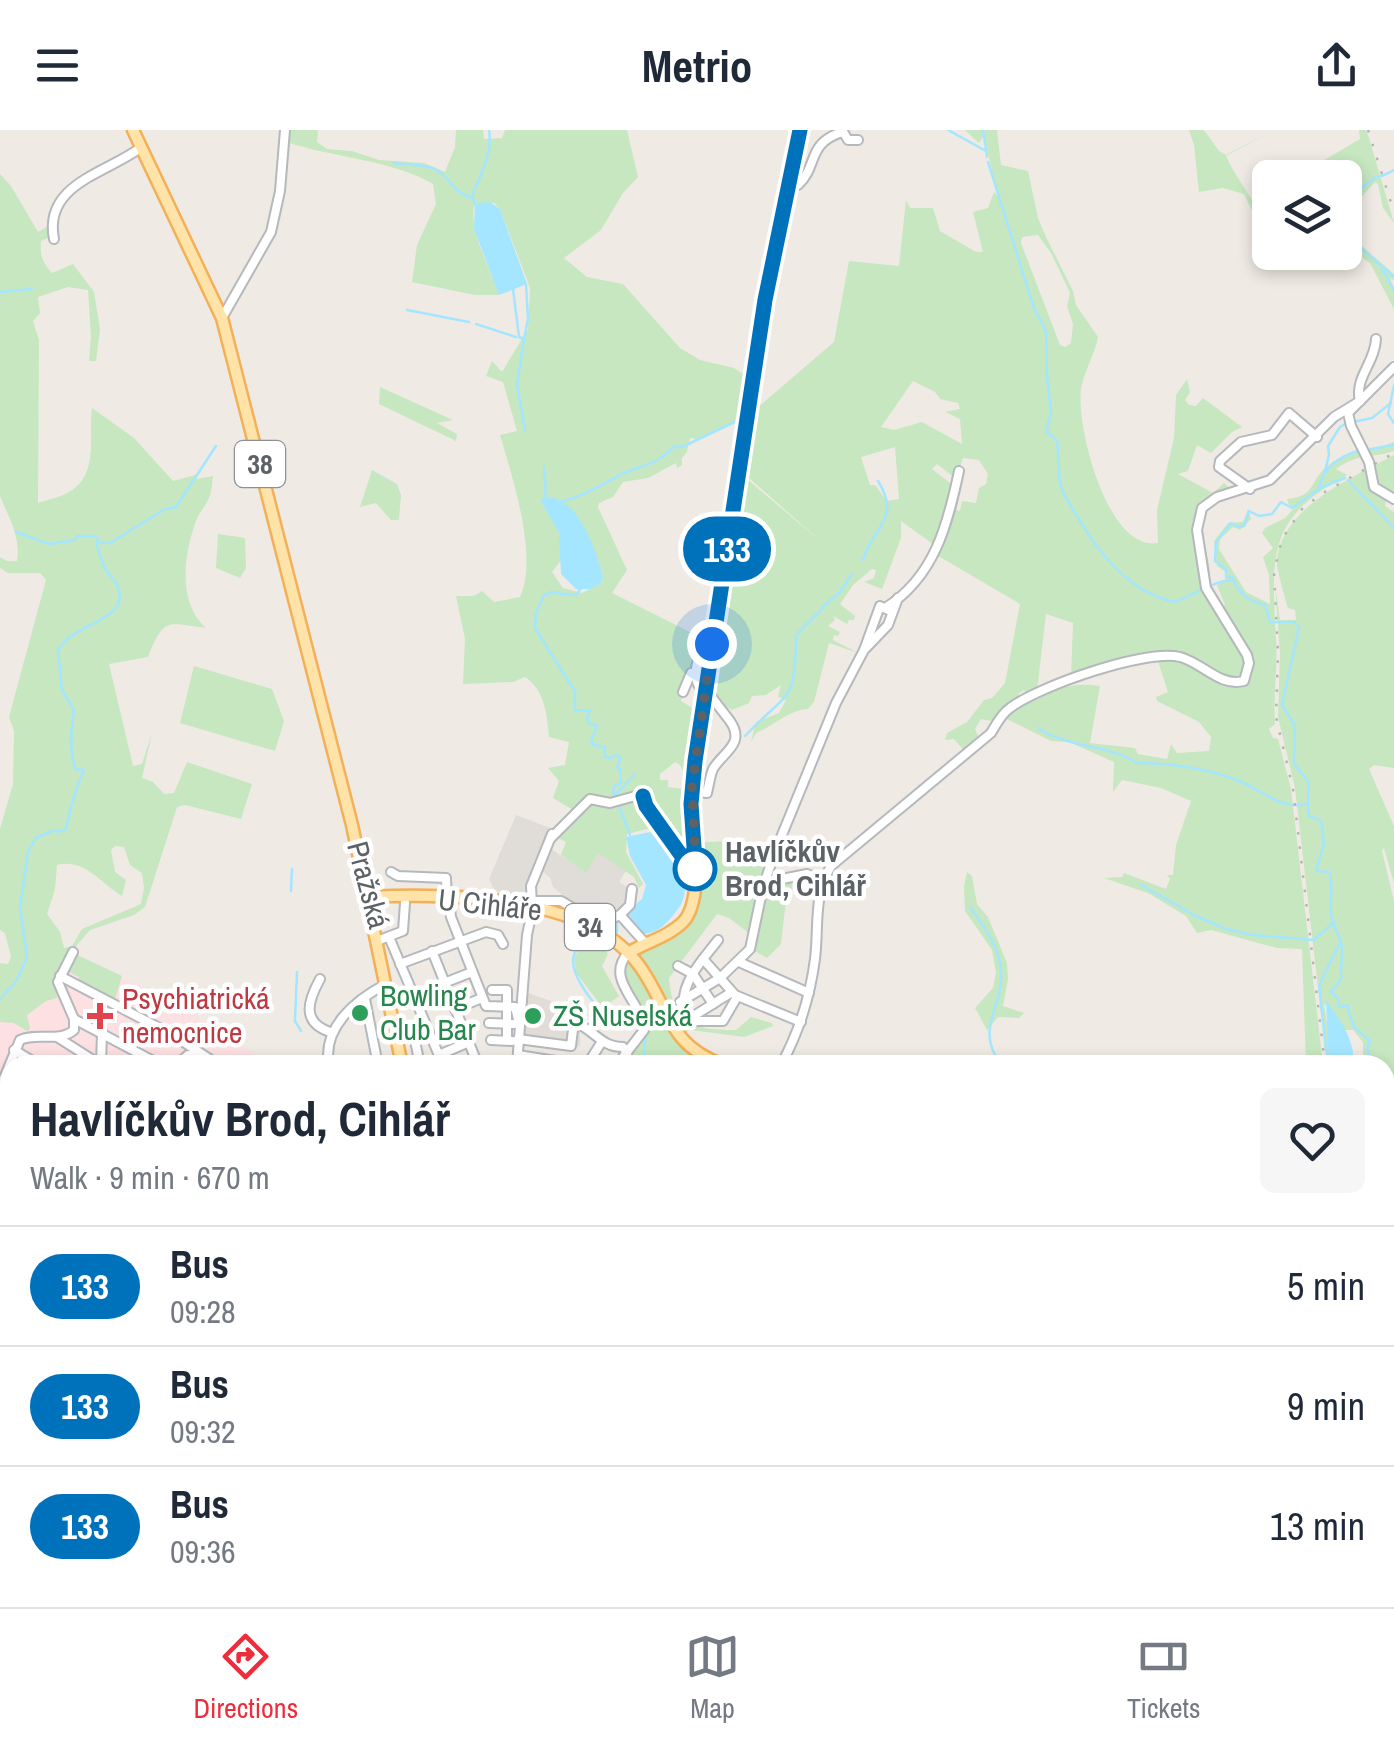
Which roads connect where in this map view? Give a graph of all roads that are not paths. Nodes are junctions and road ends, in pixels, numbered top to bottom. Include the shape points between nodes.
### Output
1 (133, 130) edge
2 (285, 130) edge
3 (800, 130) edge
4 (842, 131) edge
5 (858, 140) dead end
6 (140, 148) junction
7 (791, 185) junction
8 (54, 239) dead end
9 (222, 318) junction
10 (1376, 339) dead end
11 (1394, 367) edge
12 (1360, 401) junction
13 (1317, 437) junction
14 (960, 471) dead end
15 (1250, 488) junction
16 (1394, 499) edge
17 (889, 611) junction
18 (717, 616) junction
19 (868, 643) junction
20 (694, 671) junction
21 (705, 691) junction
22 (684, 692) dead end
23 (691, 792) junction
24 (391, 872) dead end
25 (696, 876) junction
26 (823, 880) junction
27 (767, 882) junction
28 (365, 883) junction
29 (635, 889) dead end
30 (368, 896) junction
31 (403, 898) junction
32 (448, 899) junction
33 (532, 904) junction
34 (372, 913) junction
35 (620, 915) junction
36 (581, 918) junction
37 (404, 929) joint
38 (389, 937) junction
39 (459, 940) junction
40 (718, 940) dead end
41 (377, 942) junction
42 (503, 944) dead end
43 (646, 944) junction
44 (432, 951) junction
45 (73, 952) dead end
46 (628, 953) junction
47 (704, 959) junction
48 (739, 962) junction
49 (400, 964) junction
50 (678, 966) dead end
51 (472, 972) junction
52 (693, 974) junction
53 (60, 976) junction
54 (720, 978) junction
55 (320, 979) dead end
56 (444, 983) junction
57 (386, 984) junction
58 (704, 990) junction
59 (809, 993) junction
60 (735, 994) junction
61 (485, 996) junction
62 (364, 999) junction
63 (713, 1004) junction
64 (507, 1007) junction
65 (455, 1009) junction
66 (692, 1017) dead end
67 (74, 1019) junction
68 (677, 1021) dead end
69 (801, 1022) junction
70 (513, 1023) junction
71 (489, 1024) dead end
72 (102, 1032) junction
73 (330, 1032) junction
74 (428, 1032) junction
75 (57, 1037) junction
76 (491, 1040) dead end
77 (512, 1040) junction
78 (469, 1042) junction
79 (601, 1043) junction
80 (565, 1045) junction
81 (14, 1050) junction
82 (627, 1054) joint
83 (12, 1055) edge
84 (22, 1055) edge
85 (85, 1055) edge
86 (101, 1055) edge
87 (143, 1055) edge
88 (188, 1055) edge
89 (204, 1055) joint
90 (327, 1055) edge
91 (376, 1055) edge
92 (400, 1055) edge
93 (418, 1055) edge
94 (439, 1055) joint
95 (474, 1055) edge
96 (516, 1055) edge
97 (567, 1055) edge
98 (593, 1055) edge
99 (706, 1055) edge
100 (786, 1055) edge

1 - 6 main road, 38
2 - 9 street via 276,217
3 - 7 main road
4 - 5 street
4 - 7 street via 820,144 806,177
6 - 8 street via 69,190 54,217
6 - 9 main road, 38
7 - 18 main road via 765,300
9 - 28 main road, Pražská / 38
10 - 12 street via 1359,380
11 - 12 street
12 - 13 street
12 - 16 street via 1348,421 1374,488
13 - 15 street via 1270,480
13 - 15 street via 1289,413 1272,435 1241,442 1220,467
14 - 17 street via 942,539
15 - 26 street via 1217,496 1202,508 1197,530 1206,590 1247,654 1244,681 1228,682 1168,656 1134,659 1042,690 1010,708 991,733 838,859
17 - 19 street
17 - 19 street via 880,606
18 - 20 street
18 - 21 main road
19 - 27 street via 836,703
20 - 21 street
20 - 22 street
21 - 23 main road
21 - 23 street via 733,724 736,739 714,767 707,793
23 - 25 main road
24 - 32 street via 446,878
25 - 33 street via 643,796 610,804 590,799 552,835 531,886
25 - 43 main road via 687,917
26 - 27 street via 807,874
26 - 59 street
27 - 48 street via 754,942
28 - 30 main road, Pražská / 38
28 - 31 main road via 372,893
29 - 35 street
30 - 31 main road, 34
30 - 34 main road, Pražská
31 - 32 main road, U Cihláře / 34
31 - 34 main road via 378,900
31 - 37 street, U Cihláře
32 - 33 main road, U Cihláře / 34
32 - 39 street
33 - 36 main road, U Cihláře / 34
33 - 70 street
34 - 41 main road, Pražská
35 - 36 street via 599,924
35 - 43 street
36 - 46 main road, U Cihláře / 34
37 - 38 street, Pražská
38 - 41 street, Pražská
38 - 49 street, Pražská
39 - 42 street via 490,932
39 - 44 street
39 - 51 street
40 - 47 street
41 - 57 main road
43 - 46 main road
44 - 49 street
44 - 56 street
45 - 53 street
46 - 82 street via 619,976 644,1022 643,1035
46 - 99 main road, U Cihláře / 34 via 667,1020
47 - 52 street
47 - 54 street
48 - 54 street
48 - 59 street
49 - 74 street, Pražská
50 - 52 street
51 - 56 street
51 - 61 street
52 - 58 street
52 - 58 street via 682,1002
53 - 67 street via 59,991
53 - 89 street
54 - 58 street
54 - 60 street
55 - 73 street via 308,1010 315,1025
56 - 65 street
57 - 62 street
57 - 92 main road
58 - 63 street
59 - 69 street
60 - 63 street
60 - 68 street via 723,1021
60 - 69 street
61 - 64 street
61 - 64 street via 507,990
61 - 65 street
62 - 73 street
62 - 91 street
63 - 66 street
64 - 70 street
65 - 78 street
67 - 72 street
67 - 75 street via 74,1030
69 - 100 street
70 - 71 street
70 - 77 street
72 - 86 street
72 - 87 street
73 - 90 street
74 - 93 street via 414,1036
74 - 94 street, Pražská
75 - 81 street via 24,1038
75 - 85 street
76 - 77 street
77 - 80 street
77 - 96 street
78 - 94 street
78 - 95 street
79 - 80 street via 574,1018 571,1046
79 - 82 street
79 - 98 street
80 - 97 street
81 - 83 street
81 - 84 street
88 - 89 street

